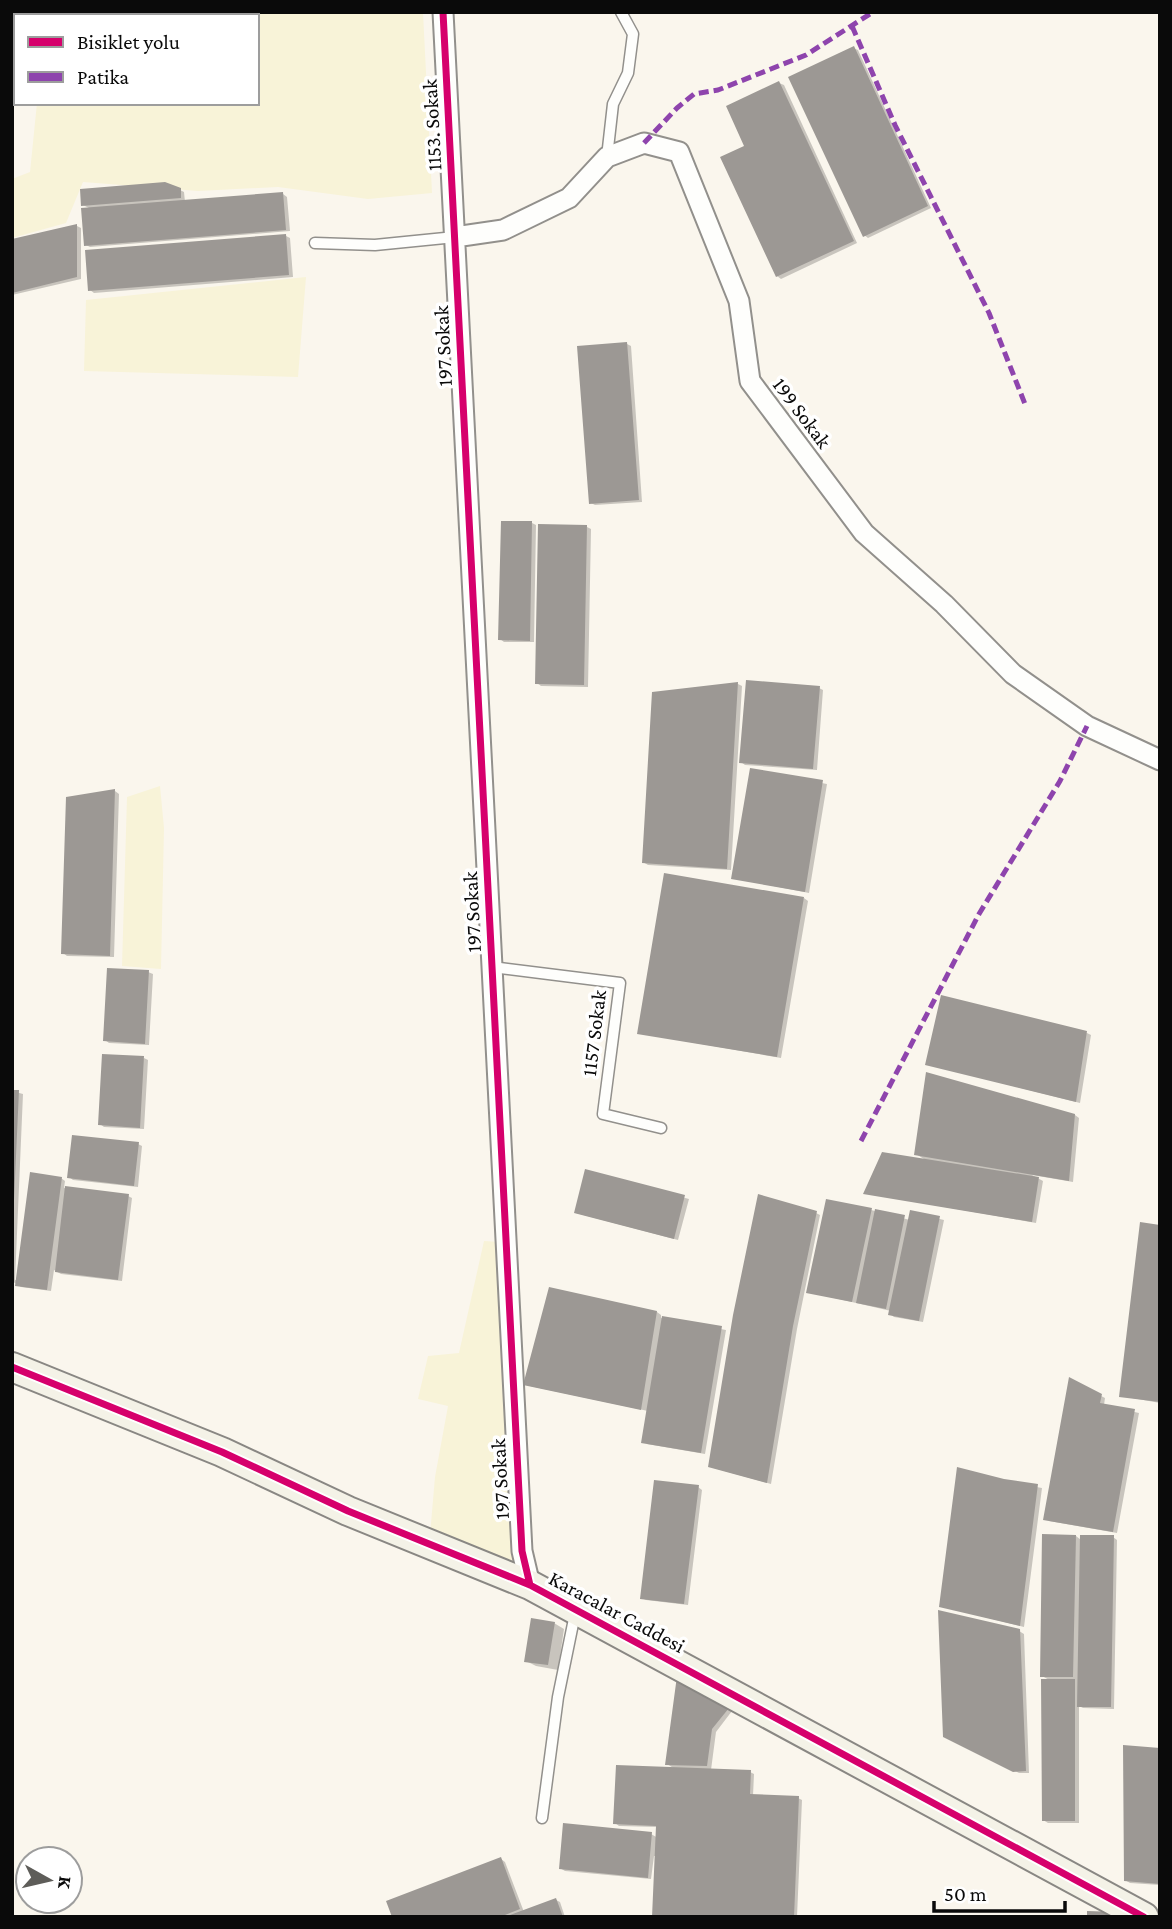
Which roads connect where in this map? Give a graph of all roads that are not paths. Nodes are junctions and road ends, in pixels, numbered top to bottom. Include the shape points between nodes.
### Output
1 (443, 12) edge
2 (621, 12) edge
3 (607, 157) junction
4 (455, 237) junction
5 (315, 243) dead end
6 (1160, 760) edge
7 (492, 967) junction
8 (661, 1128) dead end
9 (12, 1367) edge
10 (530, 1585) junction
11 (576, 1610) junction
12 (542, 1818) dead end
13 (1144, 1917) edge

1 - 4 street, 1153. Sokak
2 - 3 lane via 633,34 628,73 613,104
3 - 4 street, 199 Sokak via 569,198 503,230
3 - 6 street, 199 Sokak via 644,143 679,152 739,301 750,381 864,533 1013,674 1087,726
4 - 5 lane via 375,245
4 - 7 street, 197 Sokak
7 - 8 lane, 1157 Sokak via 620,983 603,1114
7 - 10 street, 197 Sokak via 522,1551
9 - 10 street, Karacalar Caddesi via 159,1425 348,1511
10 - 11 street, Karacalar Caddesi
11 - 12 lane via 558,1697
11 - 13 street, Karacalar Caddesi

